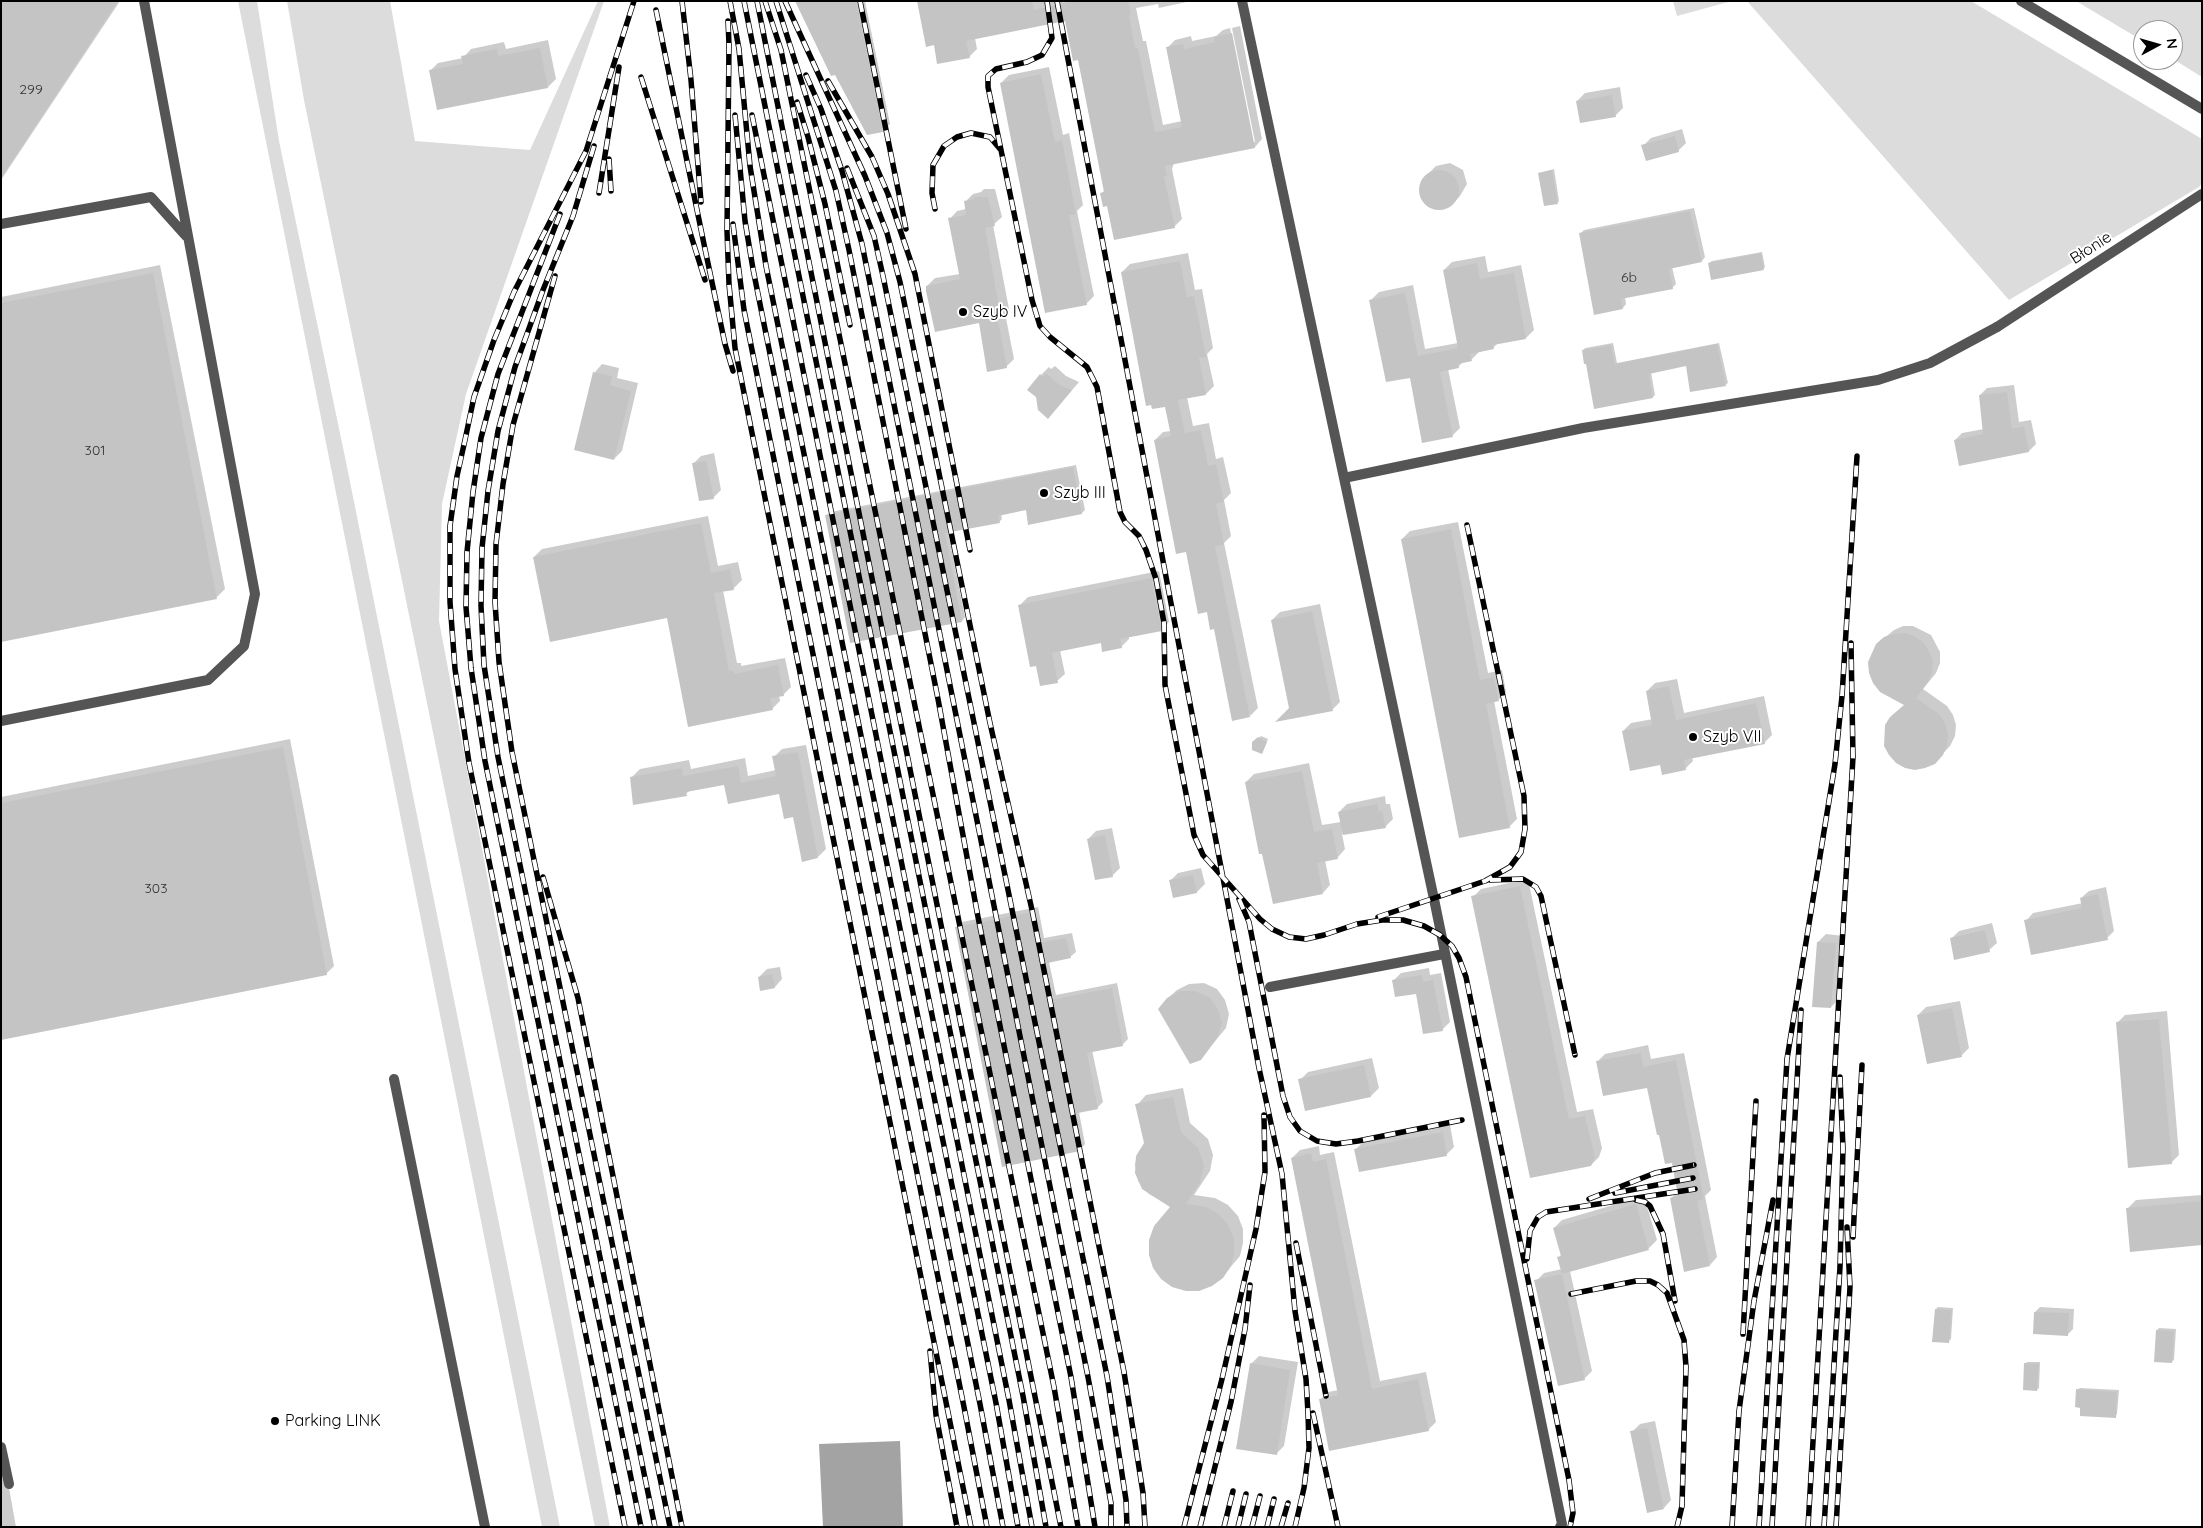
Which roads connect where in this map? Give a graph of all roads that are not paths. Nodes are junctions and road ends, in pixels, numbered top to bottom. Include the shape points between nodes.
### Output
1 (144, 1) edge
2 (1242, 1) edge
3 (2021, 1) edge
4 (2202, 109) edge
5 (2202, 194) edge
6 (1, 224) edge
7 (186, 236) junction
8 (1344, 478) junction
9 (1, 721) edge
10 (1444, 954) junction
11 (1270, 987) dead end
12 (394, 1079) dead end
13 (1, 1447) edge
14 (9, 1484) dead end
15 (485, 1527) edge
16 (1560, 1527) edge

1 - 7 street
2 - 8 street
3 - 4 street
5 - 8 street, Błonie via 1997,327 1930,363 1878,380 1583,428
6 - 7 street via 151,197
7 - 9 street via 255,594 244,646 208,680
8 - 10 street
10 - 11 street
10 - 16 street via 1562,1524
12 - 15 street
13 - 14 street

